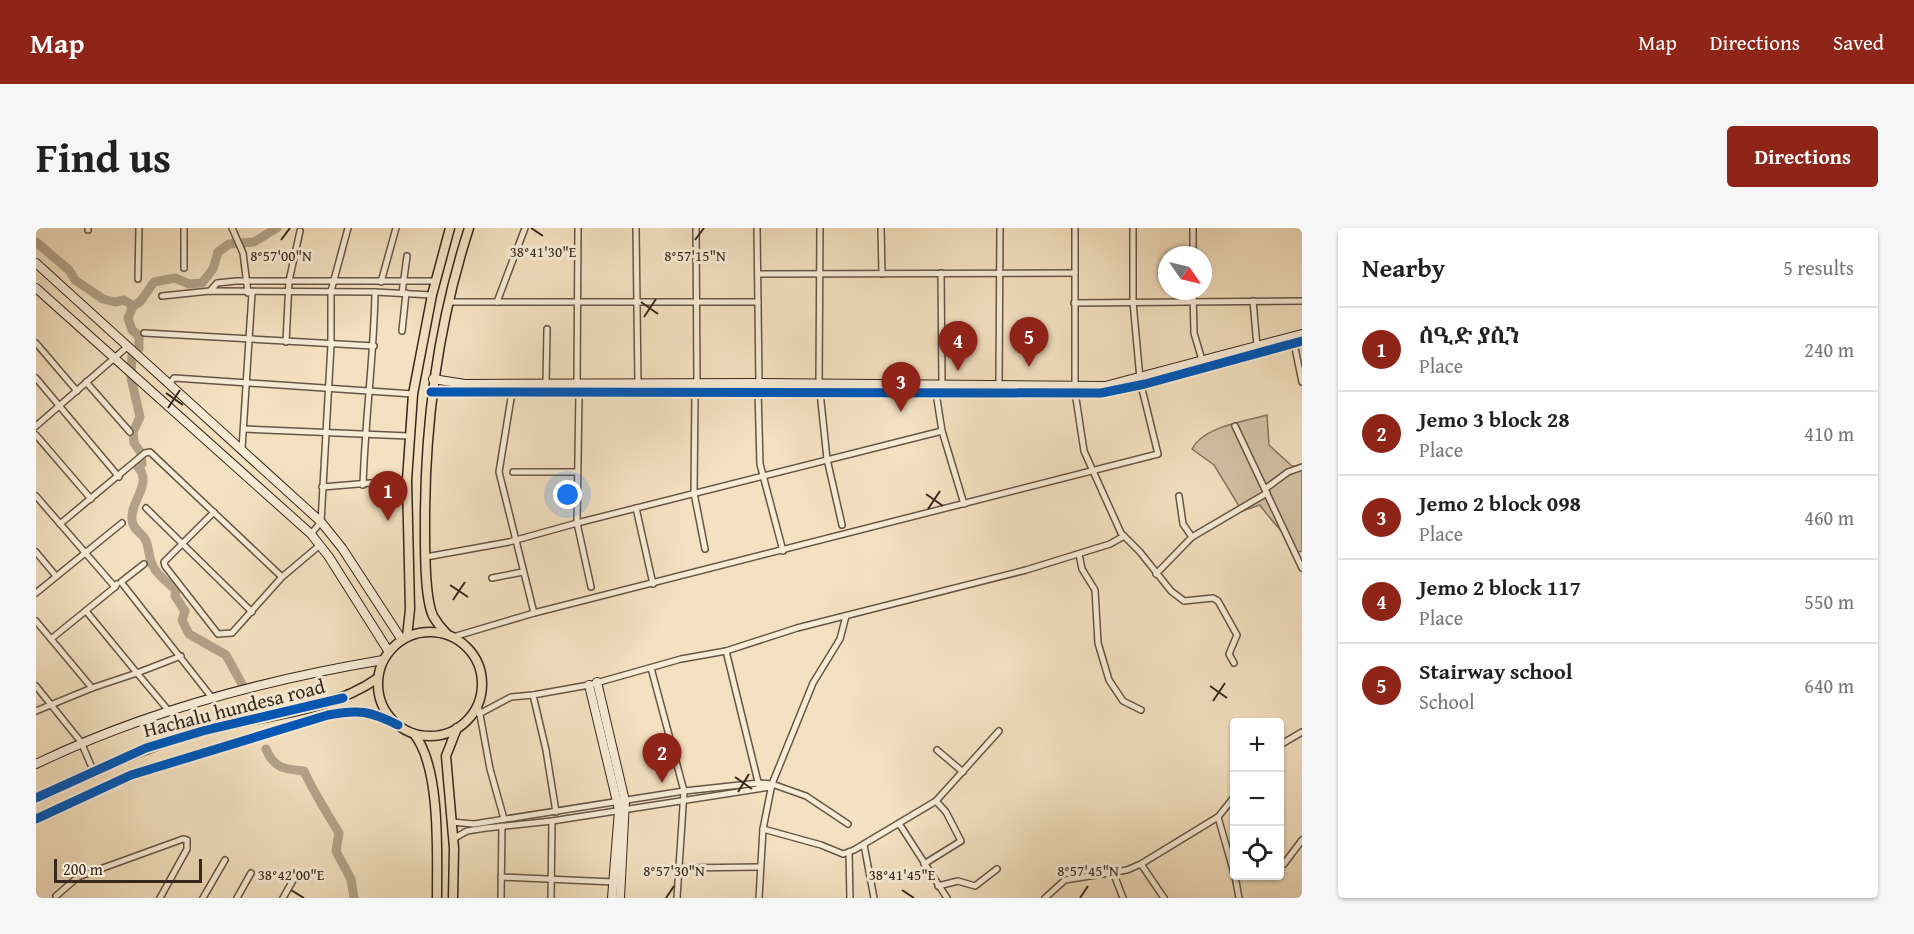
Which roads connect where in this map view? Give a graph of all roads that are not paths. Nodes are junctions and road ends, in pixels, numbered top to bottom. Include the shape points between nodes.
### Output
1 (139, 228) edge
2 (184, 228) edge
3 (232, 228) edge
4 (348, 228) edge
5 (396, 228) edge
6 (450, 228) edge
7 (469, 228) edge
8 (525, 228) edge
9 (578, 228) edge
10 (636, 228) edge
11 (696, 228) edge
12 (757, 228) edge
13 (820, 228) edge
14 (881, 228) edge
15 (1000, 228) edge
16 (1075, 228) edge
17 (1133, 228) edge
18 (1193, 228) edge
19 (300, 231) dead end
20 (1193, 246) edge
21 (407, 256) dead end
22 (36, 263) edge
23 (184, 268) dead end
24 (941, 273) junction
25 (1000, 273) junction
26 (1075, 273) junction
27 (758, 274) junction
28 (882, 274) junction
29 (821, 275) junction
30 (138, 279) dead end
31 (247, 281) junction
32 (289, 281) junction
33 (436, 281) junction
34 (381, 282) junction
35 (403, 282) junction
36 (332, 283) junction
37 (36, 288) edge
38 (210, 291) junction
39 (331, 291) junction
40 (288, 292) junction
41 (375, 292) junction
42 (250, 293) junction
43 (404, 293) junction
44 (44, 294) junction
45 (432, 295) junction
46 (162, 296) dead end
47 (1194, 300) junction
48 (36, 301) edge
49 (697, 301) junction
50 (1253, 301) junction
51 (448, 302) junction
52 (496, 302) junction
53 (758, 302) junction
54 (1133, 302) junction
55 (1302, 302) edge
56 (576, 303) junction
57 (636, 303) junction
58 (1074, 303) junction
59 (547, 329) dead end
60 (402, 331) dead end
61 (144, 333) dead end
62 (1302, 334) edge
63 (250, 339) junction
64 (286, 342) junction
65 (1298, 342) edge
66 (36, 343) edge
67 (331, 345) junction
68 (1276, 345) junction
69 (374, 346) junction
70 (1257, 346) junction
71 (127, 347) junction
72 (116, 358) junction
73 (1203, 360) junction
74 (36, 378) edge
75 (433, 379) junction
76 (86, 382) junction
77 (759, 382) junction
78 (1141, 382) junction
79 (1302, 382) edge
80 (246, 383) junction
81 (697, 383) junction
82 (714, 383) junction
83 (169, 384) junction
84 (638, 384) junction
85 (942, 384) junction
86 (999, 384) junction
87 (546, 385) junction
88 (902, 387) junction
89 (327, 388) junction
90 (537, 388) junction
91 (819, 388) junction
92 (578, 389) junction
93 (1075, 389) junction
94 (370, 390) junction
95 (77, 391) junction
96 (431, 392) junction
97 (512, 392) junction
98 (695, 392) junction
99 (714, 392) junction
100 (758, 392) junction
101 (936, 393) junction
102 (413, 394) junction
103 (60, 406) junction
104 (36, 426) edge
105 (410, 426) junction
106 (1235, 426) dead end
107 (428, 427) junction
108 (244, 429) junction
109 (942, 431) junction
110 (130, 432) dead end
111 (326, 434) junction
112 (36, 435) edge
113 (365, 435) junction
114 (409, 436) junction
115 (242, 449) junction
116 (826, 459) junction
117 (1302, 467) edge
118 (1094, 470) junction
119 (513, 472) dead end
120 (576, 472) junction
121 (763, 476) junction
122 (119, 477) junction
123 (407, 480) junction
124 (363, 485) junction
125 (322, 487) junction
126 (1266, 491) junction
127 (694, 493) junction
128 (36, 496) edge
129 (1179, 496) dead end
130 (91, 499) junction
131 (964, 504) junction
132 (146, 508) dead end
133 (636, 508) junction
134 (214, 512) junction
135 (321, 522) junction
136 (122, 523) dead end
137 (577, 523) junction
138 (60, 525) junction
139 (842, 525) dead end
140 (311, 534) junction
141 (1124, 536) junction
142 (1192, 537) junction
143 (515, 541) junction
144 (182, 543) junction
145 (320, 545) junction
146 (705, 549) dead end
147 (783, 551) junction
148 (36, 552) edge
149 (86, 552) junction
150 (1079, 554) junction
151 (426, 557) junction
152 (144, 564) dead end
153 (1302, 568) edge
154 (523, 572) junction
155 (1156, 574) junction
156 (56, 576) junction
157 (282, 577) junction
158 (492, 578) dead end
159 (121, 582) junction
160 (653, 584) junction
161 (115, 586) junction
162 (591, 587) dead end
163 (36, 593) edge
164 (86, 611) junction
165 (252, 612) junction
166 (384, 612) junction
167 (534, 613) junction
168 (846, 616) junction
169 (36, 621) edge
170 (371, 622) junction
171 (450, 636) junction
172 (51, 639) junction
173 (404, 639) junction
174 (726, 651) junction
175 (389, 652) junction
176 (181, 656) junction
177 (383, 660) junction
178 (1234, 663) dead end
179 (651, 668) junction
180 (137, 673) junction
181 (378, 678) junction
182 (593, 683) junction
183 (36, 686) edge
184 (92, 688) junction
185 (532, 694) junction
186 (213, 699) junction
187 (50, 704) junction
188 (478, 704) junction
189 (168, 710) junction
190 (36, 711) edge
191 (1141, 711) dead end
192 (479, 714) junction
193 (398, 725) junction
194 (457, 728) junction
195 (999, 731) dead end
196 (1302, 732) edge
197 (414, 734) junction
198 (81, 742) junction
199 (1284, 743) edge
200 (938, 750) dead end
201 (36, 764) edge
202 (93, 770) junction
203 (963, 772) junction
204 (759, 785) junction
205 (773, 786) junction
206 (684, 791) junction
207 (36, 798) edge
208 (684, 800) junction
209 (936, 801) junction
210 (1230, 802) edge
211 (622, 806) junction
212 (570, 810) junction
213 (556, 812) junction
214 (572, 817) junction
215 (1218, 817) junction
216 (36, 819) edge
217 (522, 820) junction
218 (552, 821) junction
219 (452, 822) junction
220 (503, 822) junction
221 (848, 824) dead end
222 (900, 825) junction
223 (763, 829) junction
224 (453, 839) junction
225 (1302, 840) edge
226 (864, 845) junction
227 (849, 852) junction
228 (1230, 854) edge
229 (225, 860) dead end
230 (924, 864) junction
231 (1141, 864) junction
232 (1284, 864) dead end
233 (760, 867) junction
234 (679, 868) junction
235 (998, 869) dead end
236 (453, 872) junction
237 (1113, 872) junction
238 (252, 873) dead end
239 (437, 873) junction
240 (296, 875) dead end
241 (501, 877) junction
242 (552, 879) junction
243 (1237, 880) edge
244 (614, 882) junction
245 (938, 886) junction
246 (54, 897) edge
247 (63, 898) edge
248 (160, 898) edge
249 (203, 898) edge
250 (237, 898) edge
251 (283, 898) edge
252 (437, 898) edge
253 (453, 898) edge
254 (501, 898) edge
255 (551, 898) edge
256 (612, 898) edge
257 (620, 898) edge
258 (677, 898) edge
259 (759, 898) edge
260 (850, 898) edge
261 (874, 898) edge
262 (947, 898) edge
263 (1045, 898) edge
264 (1123, 898) edge
265 (1164, 898) edge
266 (1239, 898) edge

1 - 30 street
2 - 23 street
3 - 31 street
4 - 36 street
5 - 34 street
6 - 33 main road
7 - 51 main road
8 - 52 street
9 - 56 street
10 - 57 street
11 - 49 street
12 - 27 street
13 - 29 street
14 - 28 street
15 - 25 street
16 - 26 street
17 - 54 street
18 - 20 street
19 - 32 street
21 - 35 street
22 - 71 street
24 - 25 street
24 - 28 street
24 - 85 street
25 - 26 street
25 - 86 street
26 - 58 street
27 - 29 street
27 - 53 street
28 - 29 street
29 - 91 street
31 - 32 street
31 - 38 street via 217,283
31 - 42 street
32 - 36 street
32 - 40 street
33 - 35 street
33 - 45 main road
34 - 35 street
34 - 36 street
35 - 43 street
36 - 39 street
37 - 44 street
38 - 42 street
38 - 46 street
39 - 40 street
39 - 41 street
39 - 67 street
40 - 42 street
40 - 64 street
41 - 43 street
41 - 69 street
42 - 63 street
43 - 45 street
43 - 60 street
44 - 48 street
44 - 72 street
45 - 102 main road
47 - 50 street
47 - 54 street
47 - 73 street via 1194,333
49 - 53 street
49 - 57 street
49 - 81 street
50 - 55 street
50 - 70 street
51 - 52 street
51 - 75 main road
52 - 56 street
53 - 77 street
54 - 58 street
54 - 78 street
56 - 57 street
56 - 92 street
57 - 84 street
58 - 93 street
59 - 87 street
61 - 63 street
62 - 68 street
63 - 64 street
63 - 80 street
64 - 67 street
65 - 68 street
65 - 79 street
66 - 95 street
67 - 69 street
67 - 89 street
68 - 70 street
68 - 78 street
69 - 94 street
70 - 73 street
71 - 72 street
71 - 83 street
72 - 76 street
72 - 140 street
73 - 78 street
74 - 103 street
75 - 90 street
75 - 96 main road
76 - 95 street
76 - 110 street
77 - 82 street
77 - 91 street
78 - 93 street via 1101,393
78 - 118 street via 1158,454
80 - 83 street via 174,378
80 - 89 street
80 - 108 street
81 - 82 street
81 - 84 street
82 - 99 street
83 - 115 street
84 - 92 street
85 - 86 street
85 - 88 street
86 - 93 street
87 - 90 street
87 - 92 street
88 - 91 street
88 - 101 street
89 - 94 street
89 - 111 street
90 - 92 street
90 - 97 street
91 - 100 street
91 - 116 street
92 - 98 street
92 - 120 street
93 - 101 street
93 - 118 street via 1084,451
94 - 102 street
94 - 113 street
95 - 103 street
96 - 97 street
96 - 107 main road
97 - 143 street via 499,472
98 - 99 street
98 - 127 street
99 - 100 street
100 - 121 street
101 - 109 street
102 - 105 main road
103 - 104 street
103 - 122 street
105 - 107 main road
105 - 114 main road
106 - 126 street
107 - 151 main road
108 - 111 street
108 - 115 street
109 - 116 street
109 - 131 street
111 - 113 street
111 - 125 street
112 - 130 street
113 - 114 street
113 - 124 street
114 - 123 main road
115 - 135 street
116 - 121 street
116 - 139 street
117 - 126 street via 1288,472
118 - 131 street
118 - 141 street
119 - 120 street
120 - 137 street
121 - 127 street
121 - 147 street
122 - 130 street
122 - 134 street via 145,453 152,454
123 - 124 street
123 - 173 main road via 410,609
124 - 125 street
125 - 135 street
126 - 142 street
126 - 153 street
127 - 133 street
127 - 146 street
128 - 138 street
129 - 142 street via 1183,524
130 - 138 street
131 - 147 street
132 - 144 street
133 - 137 street
133 - 160 street
134 - 144 street
134 - 157 street
135 - 140 street
135 - 166 street
136 - 149 street
137 - 143 street
137 - 162 street
138 - 149 street
140 - 145 street
141 - 150 street
141 - 155 street
142 - 155 street
143 - 151 street
143 - 154 street
144 - 165 street
144 - 165 street via 166,558 165,566 218,634 228,636
145 - 157 street
145 - 170 street
147 - 160 street
148 - 156 street
149 - 156 street
149 - 161 street
150 - 168 street
150 - 191 street via 1095,590 1098,643 1109,680 1123,701
151 - 171 main road via 429,604 433,616
152 - 159 street
154 - 158 street
154 - 167 street
155 - 178 street via 1180,599 1190,602 1213,598 1218,602 1237,635 1229,654
156 - 163 street
157 - 165 street
159 - 161 street
159 - 176 street
160 - 167 street
161 - 164 street
164 - 172 street
164 - 180 street
166 - 170 street
166 - 173 street
167 - 171 street
168 - 174 street
168 - 205 street via 840,639 813,682
169 - 172 street
170 - 175 street
171 - 173 main road via 420,633
171 - 188 main road via 468,648 478,665 482,684
172 - 184 street
173 - 175 main road
174 - 179 street
174 - 204 street
175 - 177 main road
176 - 180 street
176 - 186 street
177 - 181 main road
177 - 186 street
179 - 182 street
179 - 206 street
180 - 184 street
180 - 189 street
181 - 193 main road via 382,704
181 - 202 main road, Hachalu hundesa road via 337,700 206,730 146,748
182 - 185 street
182 - 211 street
183 - 187 street
184 - 187 street
185 - 192 street via 511,697
185 - 213 street
186 - 189 street
187 - 190 street
187 - 198 street
188 - 192 street
188 - 194 main road
189 - 198 street
192 - 220 street
193 - 197 main road
193 - 216 main road via 361,711 328,715 131,775
194 - 197 main road via 432,736
194 - 219 main road via 446,751
195 - 203 street
196 - 199 street
197 - 239 main road via 430,764
198 - 201 street
198 - 202 street
200 - 203 street
202 - 207 main road, Hachalu hundesa road
203 - 209 street
204 - 205 street
204 - 206 street
204 - 208 street
205 - 221 street via 806,796
205 - 223 street
206 - 208 street
206 - 211 street
208 - 211 street
208 - 234 street
209 - 222 street
209 - 230 street via 962,839
210 - 215 street
211 - 212 street
211 - 214 street
211 - 244 street
211 - 257 street
212 - 213 street
212 - 214 street
213 - 217 street
214 - 218 street
215 - 228 street
215 - 231 street
217 - 218 street
217 - 220 street
218 - 242 street
219 - 220 street
219 - 224 main road
220 - 224 street via 467,831
220 - 241 street
222 - 226 street
222 - 230 street
223 - 227 street via 843,854
223 - 233 street
224 - 236 main road
225 - 232 street
226 - 227 street
226 - 261 street
227 - 260 street
229 - 249 street
230 - 245 street
231 - 237 street
231 - 265 street
233 - 234 street
233 - 259 street
234 - 258 street
235 - 245 street via 975,886 958,881
236 - 239 main road
236 - 253 main road
237 - 263 street via 1065,880
237 - 264 street
238 - 250 street
239 - 252 main road
240 - 251 street
241 - 242 street
241 - 254 street
242 - 244 street
242 - 255 street
243 - 266 street
244 - 256 street
245 - 262 street
246 - 247 street
246 - 248 street via 78,877 187,840 187,849

